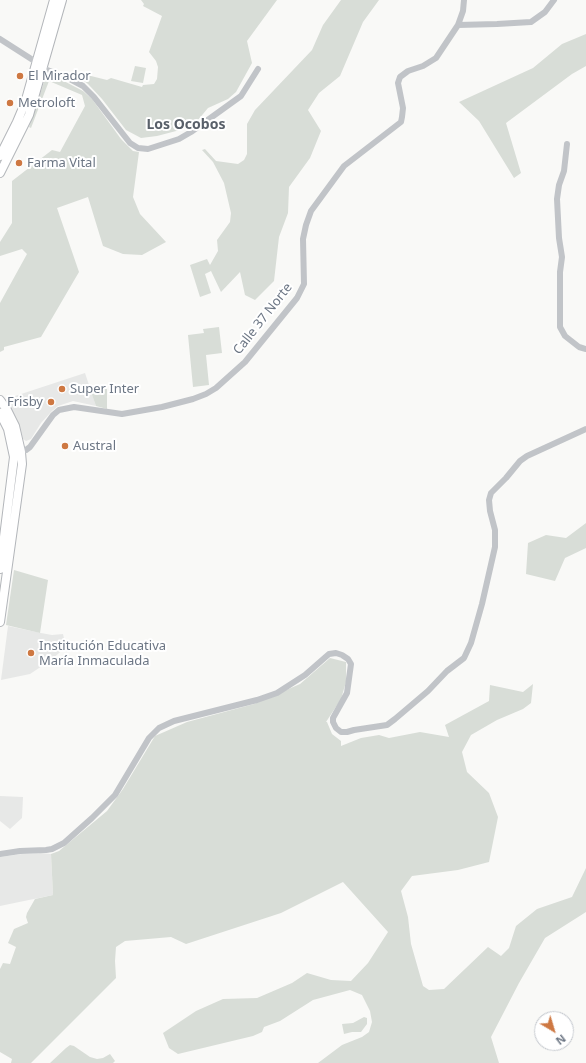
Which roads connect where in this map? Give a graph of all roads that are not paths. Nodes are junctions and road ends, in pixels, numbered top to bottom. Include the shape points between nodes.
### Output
1 (54, 0) edge
2 (62, 0) edge
3 (464, 0) edge
4 (554, 0) edge
5 (458, 25) junction
6 (0, 39) edge
7 (39, 66) junction
8 (258, 70) dead end
9 (567, 144) dead end
10 (0, 156) edge
11 (0, 174) edge
12 (586, 349) edge
13 (0, 400) edge
14 (0, 413) edge
15 (586, 429) edge
16 (17, 451) junction
17 (0, 569) edge
18 (0, 622) edge
19 (0, 854) edge

1 - 7 main road
2 - 7 main road
3 - 5 street, Calle 37 Norte
4 - 5 street via 545,12 531,22
5 - 16 street, Calle 37 Norte via 436,58 400,77 398,83 403,108 401,122 344,166 311,211 303,239 304,284 297,298 245,362 206,394 162,407 122,414 74,407 59,410 30,447
6 - 7 street
7 - 8 street via 83,86 130,143 138,148 148,149 182,137 234,102
7 - 10 main road via 22,112
7 - 11 main road via 29,115
9 - 12 street via 557,199 562,257 560,327 565,336
13 - 16 main road via 15,426
14 - 16 main road
15 - 19 street via 527,456 491,493 490,511 496,547 468,652 395,719 386,725 346,732 336,728 333,718 347,693 351,664 342,654 329,654 305,676 277,693 174,721 159,728 149,738 115,795 64,844 46,850
16 - 17 main road
16 - 18 main road via 22,464

